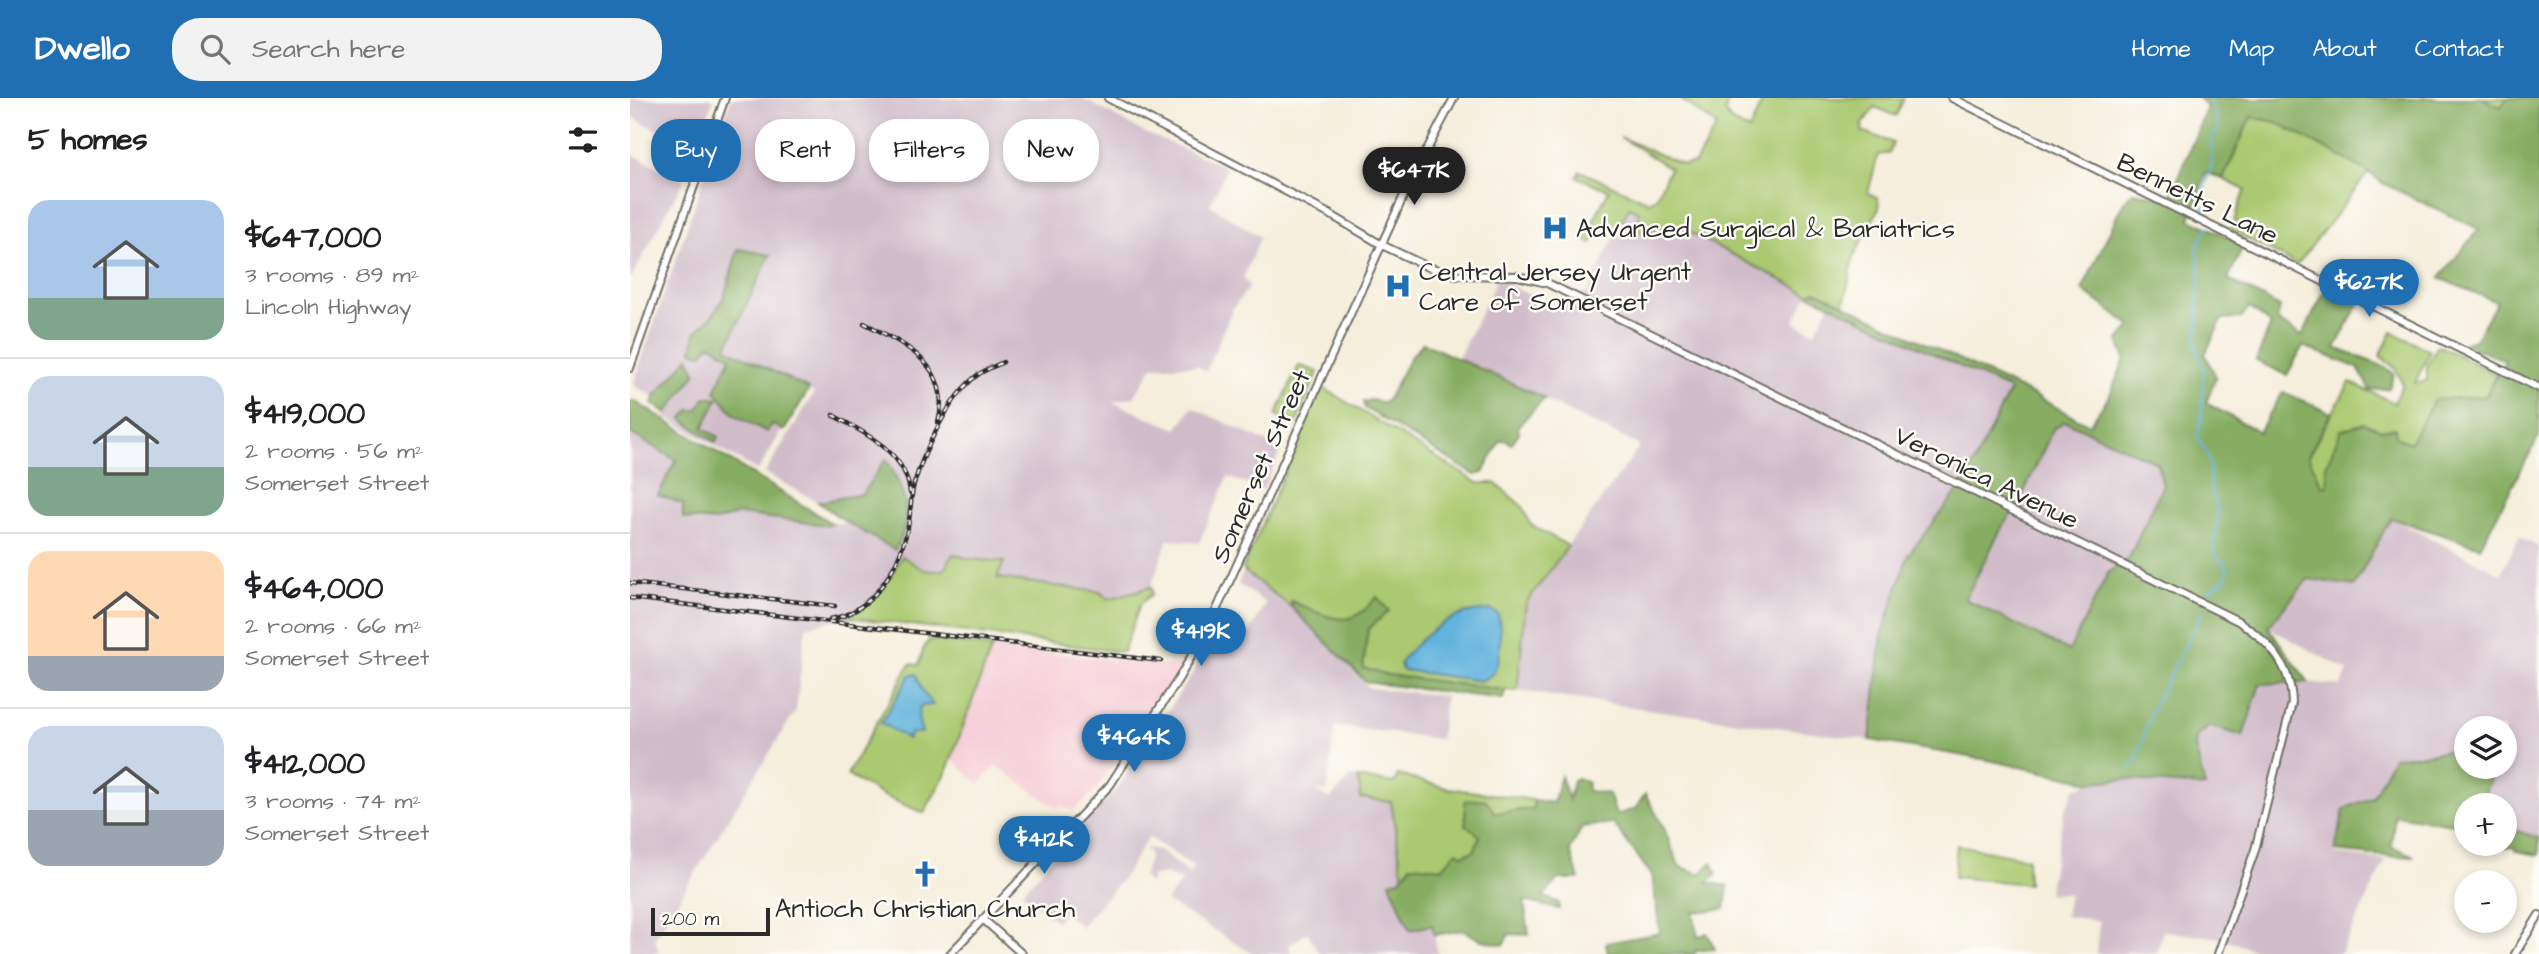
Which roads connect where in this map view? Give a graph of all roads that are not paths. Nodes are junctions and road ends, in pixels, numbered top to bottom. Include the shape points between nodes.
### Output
1 (725, 98) edge
2 (1108, 98) edge
3 (1454, 98) edge
4 (1952, 98) edge
5 (1382, 245) junction
6 (630, 368) edge
7 (2539, 388) edge
8 (2539, 915) edge
9 (984, 920) junction
10 (950, 954) edge
11 (1023, 954) edge
12 (2218, 954) edge
13 (2515, 954) edge

1 - 6 street
2 - 5 street, Veronica Avenue
3 - 5 street, Somerset Street
4 - 7 street, Bennetts Lane
5 - 9 street, Somerset Street via 1188,664 1110,785
5 - 12 street, Veronica Avenue via 1448,274 1517,276 1547,283 2238,621 2264,639 2288,677 2290,718 2255,850
8 - 13 street
9 - 10 street, Somerset Street
9 - 11 street

